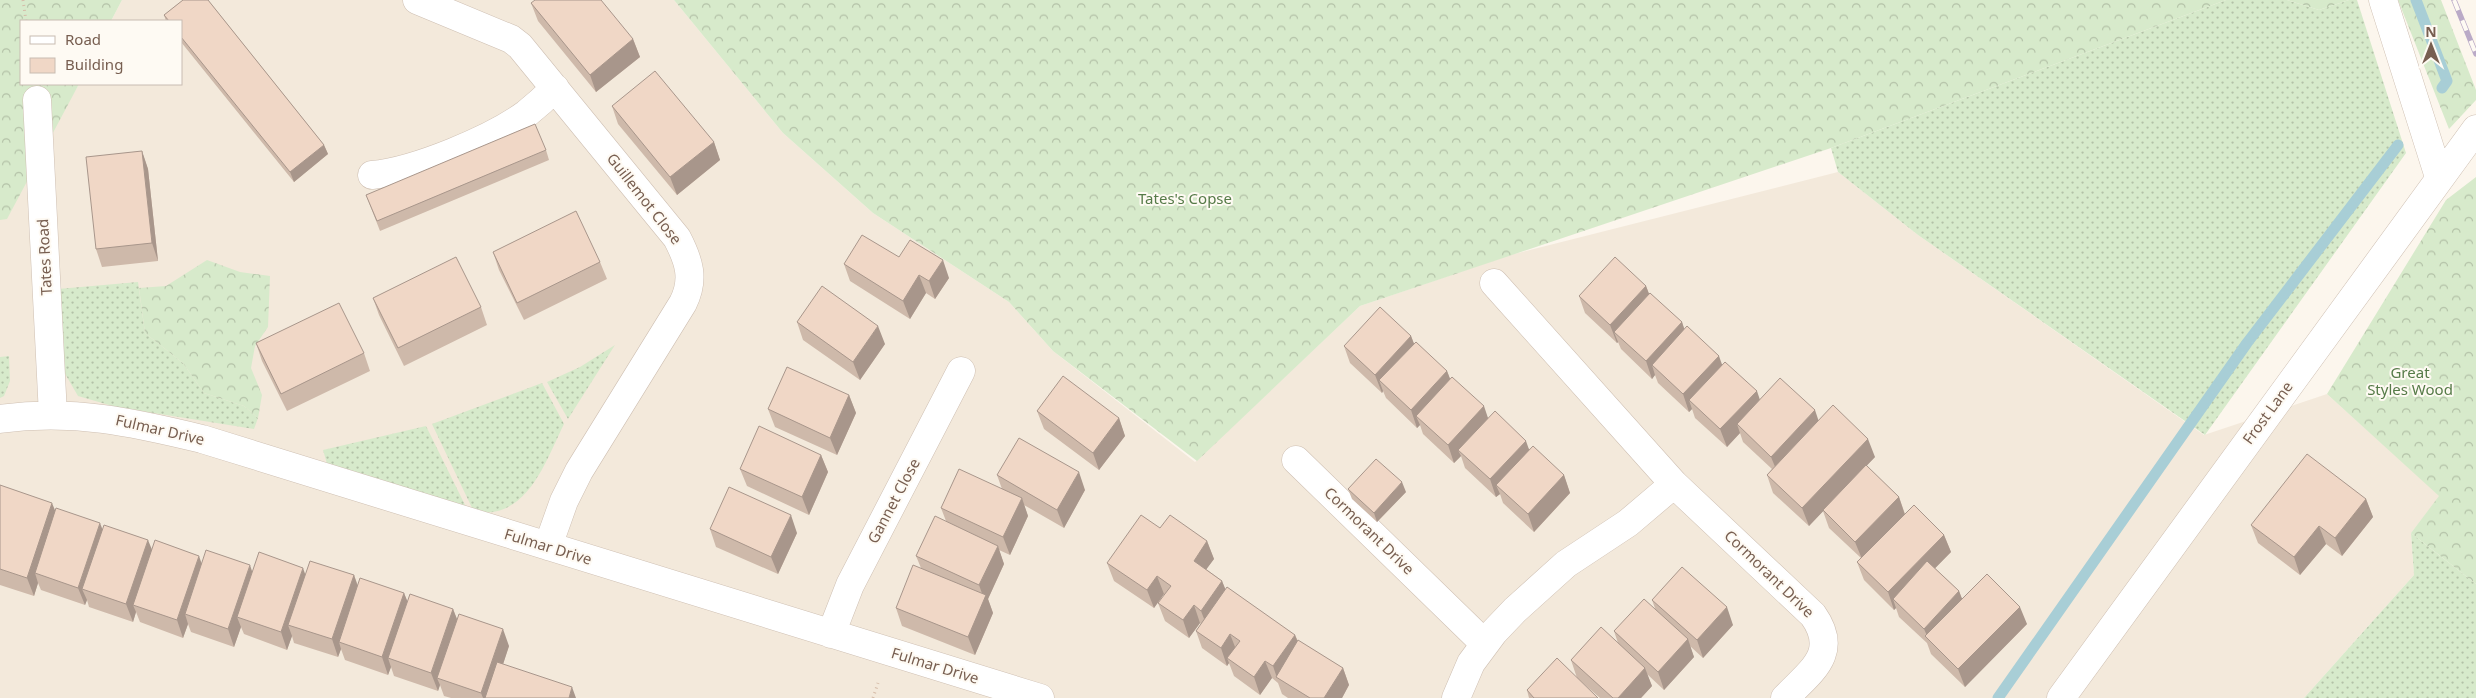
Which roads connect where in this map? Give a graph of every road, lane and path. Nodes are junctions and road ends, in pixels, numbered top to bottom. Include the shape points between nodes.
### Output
1 (23, 0) edge
2 (418, 0) edge
3 (2383, 0) edge
4 (26, 20) edge
5 (555, 88) junction
6 (37, 100) dead end
7 (2476, 129) edge
8 (372, 175) dead end
9 (2439, 177) junction
10 (1494, 283) dead end
11 (961, 371) dead end
12 (52, 415) junction
13 (0, 419) edge
14 (1296, 460) dead end
15 (1674, 484) junction
16 (548, 546) junction
17 (831, 634) junction
18 (1485, 644) junction
19 (1040, 698) edge
20 (1456, 698) edge
21 (1785, 698) edge
22 (2061, 698) edge

1 - 4 path
2 - 5 street, Guillemot Close via 511,39 530,56
3 - 9 street
5 - 8 street via 526,114 501,129 429,161 390,174
5 - 16 street, Guillemot Close via 676,238 688,259 690,280 683,303 570,486
6 - 12 street, Tates Road
7 - 9 street, Frost Lane
9 - 22 street, Frost Lane
10 - 15 street, Cormorant Drive
11 - 17 street, Gannet Close via 850,585
12 - 13 street, Fulmar Drive
12 - 16 street, Fulmar Drive via 92,416 202,439
14 - 18 street, Cormorant Drive
15 - 18 street via 1628,523 1552,575
15 - 21 street, Cormorant Drive via 1821,626 1826,646 1822,656
16 - 17 street, Fulmar Drive
17 - 19 street, Fulmar Drive
18 - 20 street via 1471,663

